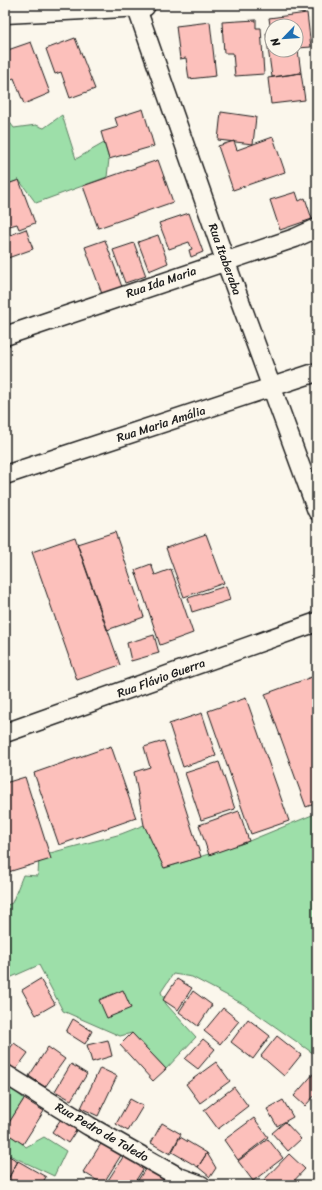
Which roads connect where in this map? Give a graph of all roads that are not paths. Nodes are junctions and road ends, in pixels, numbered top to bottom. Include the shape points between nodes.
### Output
1 (140, 6) edge
2 (5, 12) edge
3 (317, 228) edge
4 (225, 260) junction
5 (5, 336) edge
6 (317, 372) edge
7 (271, 387) junction
8 (5, 475) edge
9 (317, 511) edge
10 (317, 622) edge
11 (5, 733) edge
12 (5, 1074) edge
13 (201, 1185) edge

1 - 2 street
1 - 4 street, Rua Itaberaba
3 - 4 street, Rua Ida Maria via 295,238
4 - 5 street, Rua Ida Maria
4 - 7 street, Rua Itaberaba
6 - 7 street, Rua Maria Amália
7 - 8 street, Rua Maria Amália
7 - 9 street, Rua Itaberaba
10 - 11 street, Rua Flávio Guerra
12 - 13 street, Rua Pedro de Toledo via 179,1177

